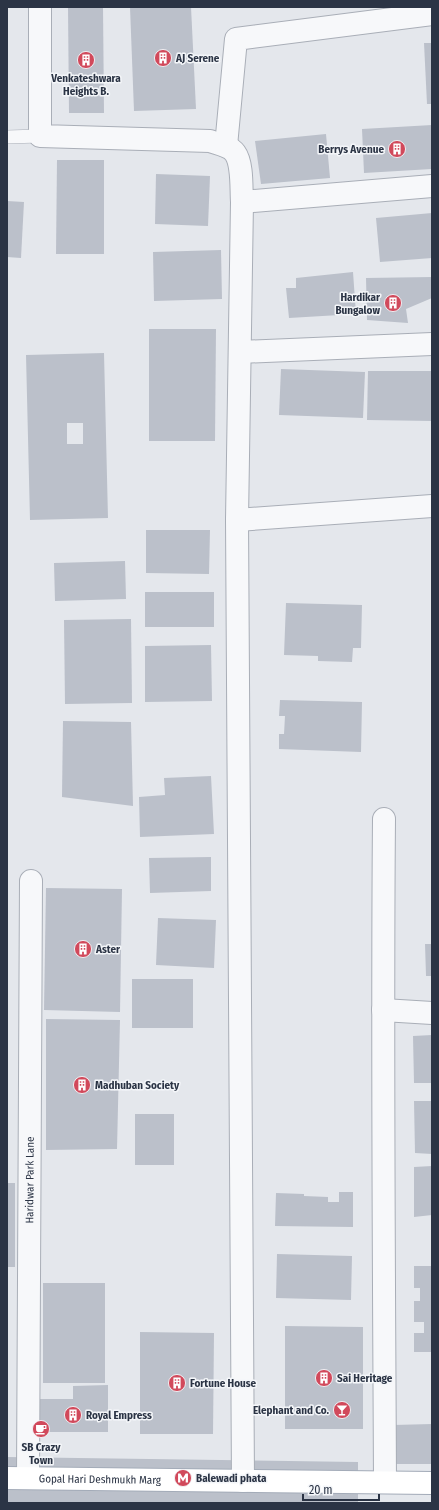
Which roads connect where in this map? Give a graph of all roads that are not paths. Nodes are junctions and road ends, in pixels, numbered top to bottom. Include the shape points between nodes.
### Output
1 (40, 7) edge
2 (432, 14) edge
3 (40, 136) junction
4 (7, 137) edge
5 (226, 146) junction
6 (432, 186) edge
7 (242, 202) junction
8 (432, 344) edge
9 (240, 352) junction
10 (432, 506) edge
11 (237, 520) junction
12 (384, 818) dead end
13 (31, 881) dead end
14 (383, 1010) junction
15 (432, 1013) edge
16 (17, 1478) edge
17 (243, 1481) junction
18 (385, 1482) junction
19 (432, 1483) edge

1 - 3 street
2 - 5 street via 236,39
3 - 4 lane
3 - 5 street via 210,141
5 - 7 street via 235,153 240,165
6 - 7 street
7 - 9 street
8 - 9 street
9 - 11 street
10 - 11 street
11 - 17 street
12 - 14 street
13 - 16 street, Haridwar Park Lane
14 - 15 street
14 - 18 street
16 - 17 main road, Gopal Hari Deshmukh Marg
17 - 18 main road, Gopal Hari Deshmukh Marg
18 - 19 main road, Gopal Hari Deshmukh Marg

